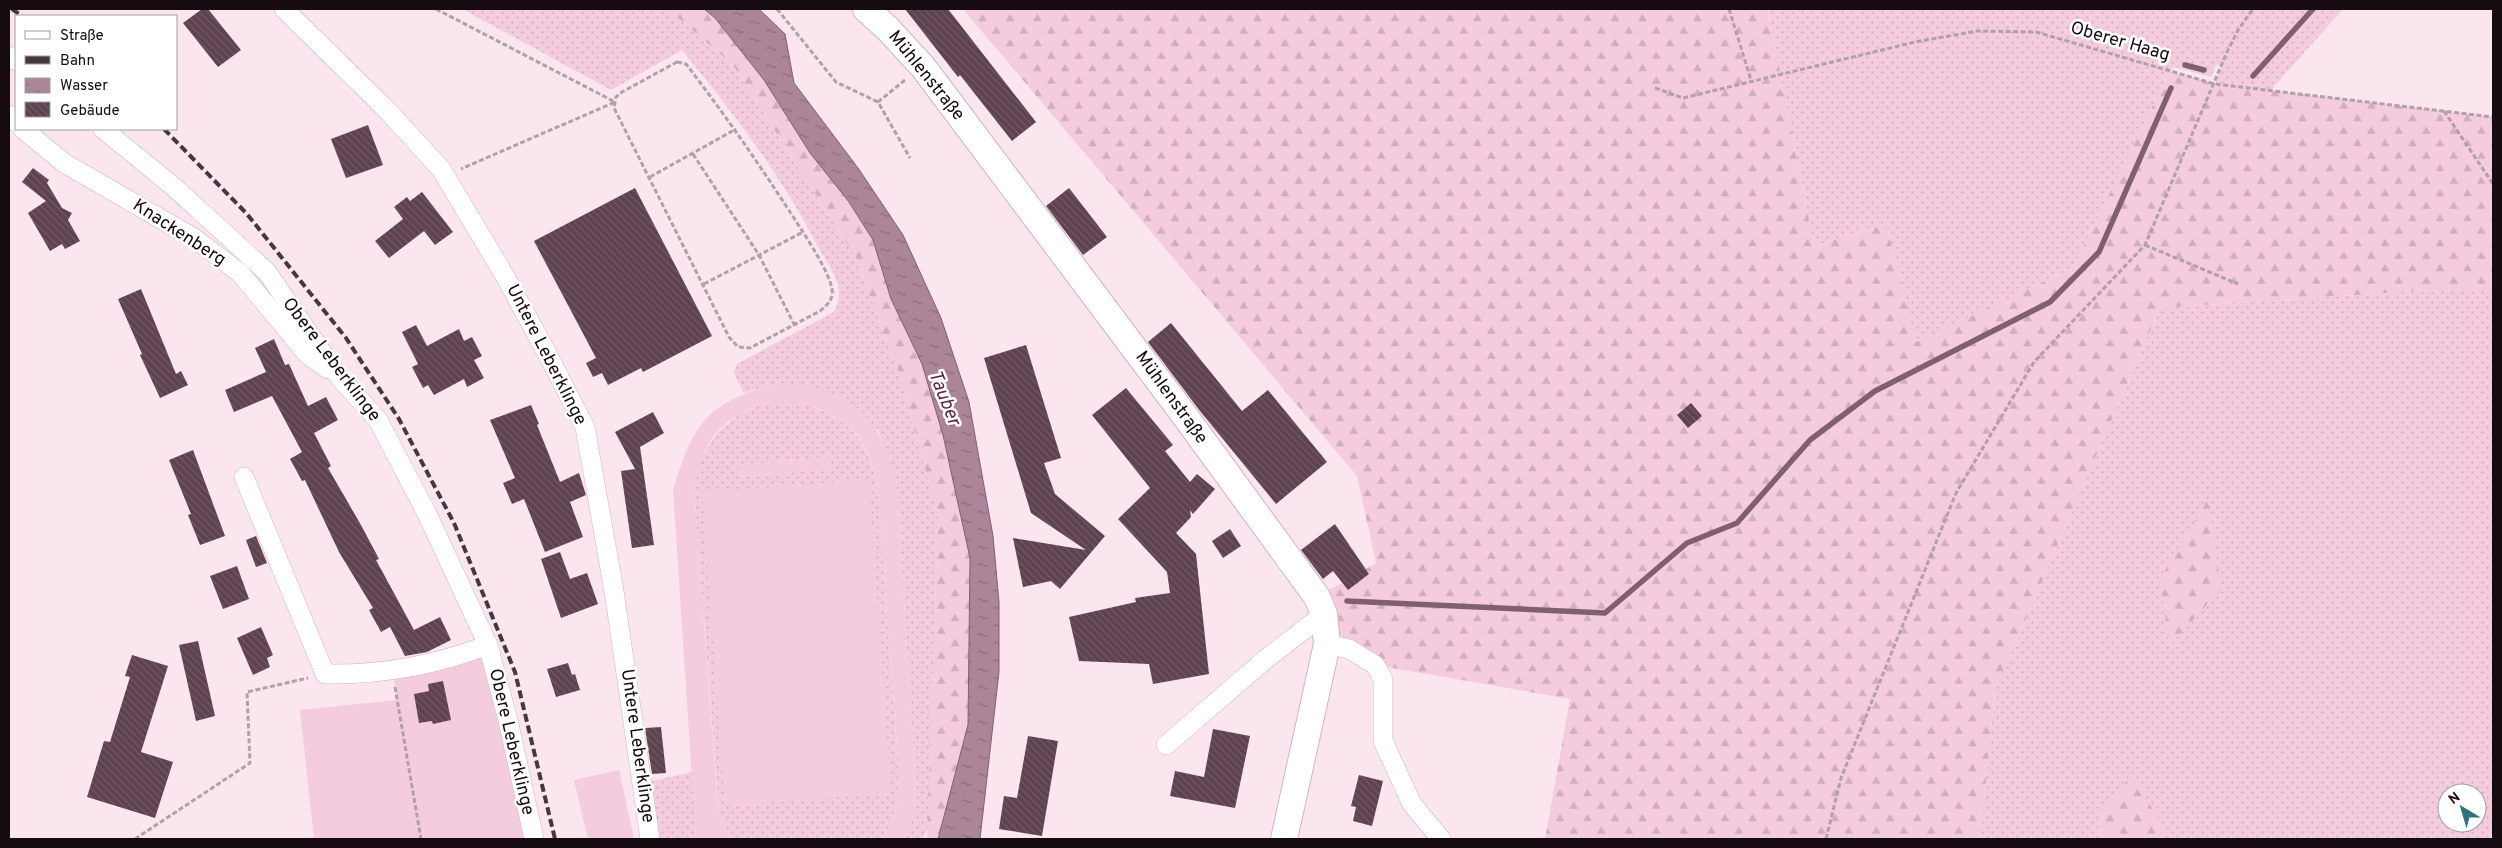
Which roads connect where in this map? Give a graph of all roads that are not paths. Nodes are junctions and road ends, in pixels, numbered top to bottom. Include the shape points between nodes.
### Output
1 (284, 9) edge
2 (866, 9) edge
3 (24, 130) edge
4 (104, 130) edge
5 (339, 377) junction
6 (244, 477) dead end
7 (1324, 614) junction
8 (1327, 644) junction
9 (488, 645) junction
10 (1166, 745) dead end
11 (534, 839) edge
12 (650, 839) edge
13 (1284, 839) edge
14 (1441, 839) edge

1 - 12 street, Untere Leberklinge via 384,108 445,176 505,276 584,427 614,591
2 - 7 main road, Mühlenstraße via 923,67 1182,412 1316,598
3 - 5 street, Knackenberg via 64,163 194,238 240,273 307,354
4 - 5 street, Obere Leberklinge via 175,188 267,272
5 - 9 street, Obere Leberklinge via 378,420 427,514
6 - 9 street, Obere Leberklinge via 324,674 393,671 462,655
7 - 8 main road, Mühlenstraße
7 - 10 street
8 - 13 main road, Mühlenstraße
8 - 14 street via 1349,649 1375,665 1383,679 1383,741 1412,804
9 - 11 street, Obere Leberklinge

